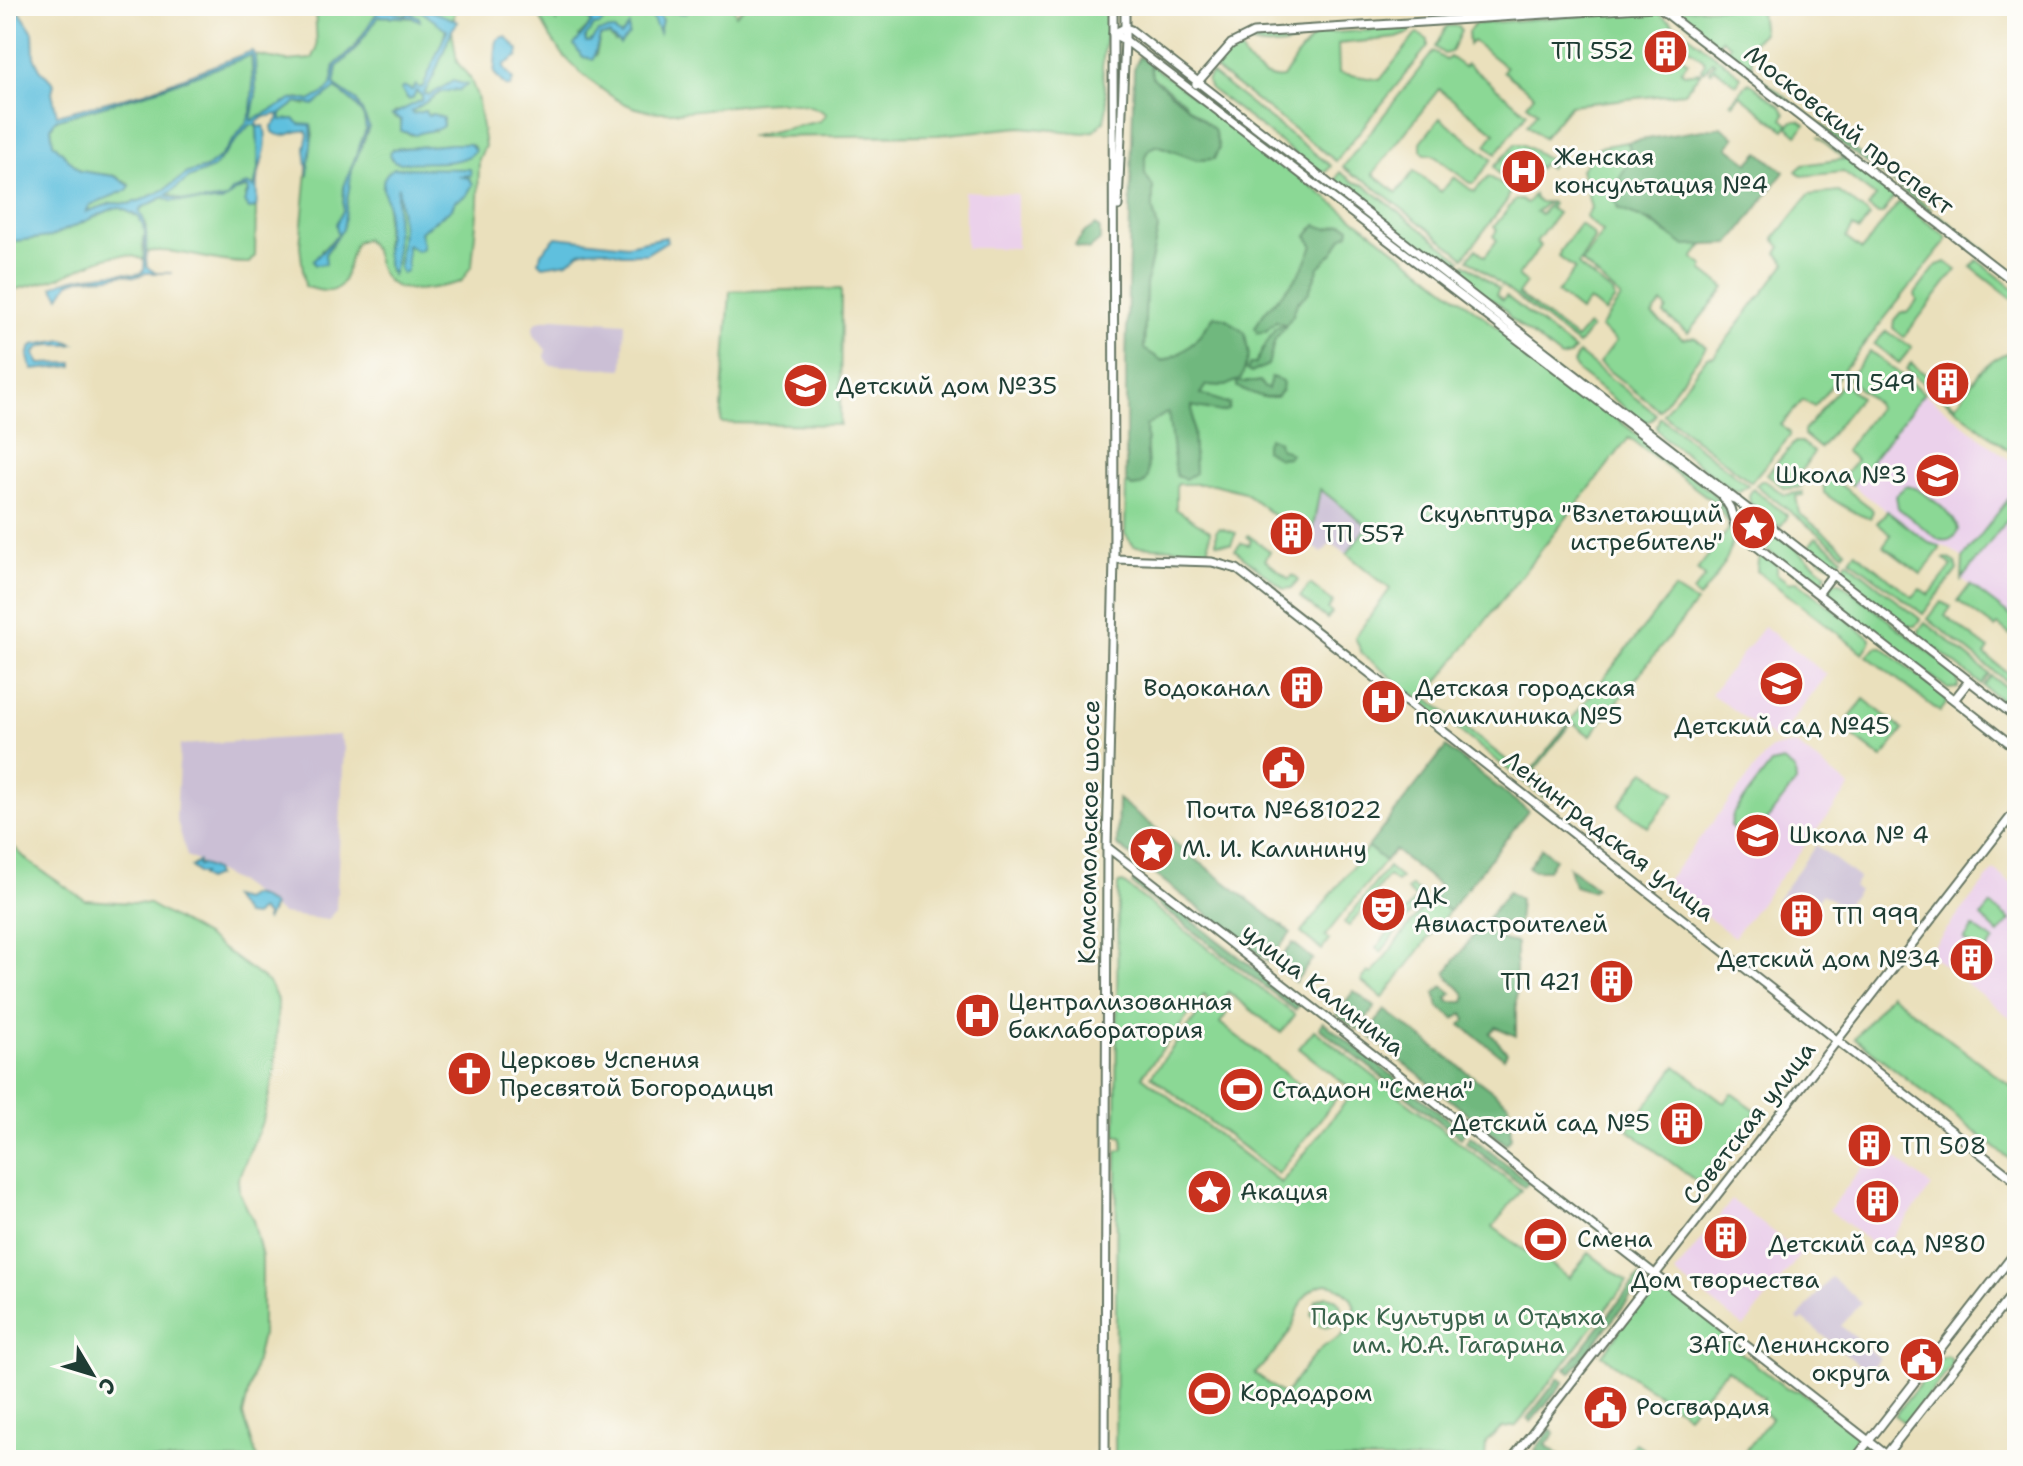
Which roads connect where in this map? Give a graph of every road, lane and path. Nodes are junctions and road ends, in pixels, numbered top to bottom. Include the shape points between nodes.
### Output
1 (1113, 6) edge
2 (1125, 6) edge
3 (1670, 6) edge
4 (1679, 6) edge
5 (1657, 7) edge
6 (1675, 20) junction
7 (1125, 28) junction
8 (1113, 34) junction
9 (1125, 40) junction
10 (1195, 85) junction
11 (1122, 148) junction
12 (1113, 149) junction
13 (1115, 252) junction
14 (2017, 284) edge
15 (1646, 432) junction
16 (1722, 495) junction
17 (1739, 500) junction
18 (1754, 512) junction
19 (1737, 524) dead end
20 (1114, 559) junction
21 (1833, 574) junction
22 (1818, 594) junction
23 (1969, 681) junction
24 (1954, 700) junction
25 (2017, 718) edge
26 (2017, 749) edge
27 (2017, 809) edge
28 (1107, 847) junction
29 (1837, 1042) junction
30 (2017, 1182) edge
31 (2017, 1250) edge
32 (1655, 1274) junction
33 (2017, 1288) edge
34 (1869, 1441) junction
35 (1887, 1458) edge
36 (1105, 1460) edge
37 (1511, 1460) edge
38 (1854, 1460) edge

1 - 8 main road, Комсомольское шоссе
2 - 7 main road, Комсомольское шоссе
3 - 5 main road
4 - 6 main road
5 - 6 main road, Московский проспект
5 - 10 main road via 1253,33 1231,44
6 - 14 main road, Московский проспект
7 - 8 main road
7 - 9 main road, Комсомольское шоссе
7 - 10 main road
8 - 9 main road
8 - 12 main road, Комсомольское шоссе
9 - 10 main road
9 - 11 main road, Комсомольское шоссе
10 - 15 main road
11 - 12 main road
11 - 13 main road, Комсомольское шоссе
12 - 13 main road, Комсомольское шоссе
13 - 20 main road, Комсомольское шоссе
15 - 16 main road
15 - 17 main road
16 - 17 main road
16 - 22 main road via 1737,531
17 - 18 main road
18 - 19 main road
18 - 21 main road
20 - 28 main road, Комсомольское шоссе
20 - 29 main road, Ленинградская улица via 1212,562 1237,569
21 - 22 main road
21 - 23 main road
22 - 24 main road
23 - 24 main road
23 - 25 main road
24 - 26 main road
27 - 29 main road, Советская улица
28 - 32 main road, улица Калинина
28 - 36 main road, Комсомольское шоссе
29 - 30 main road, Ленинградская улица
29 - 32 main road, Советская улица
31 - 34 main road
32 - 34 main road, улица Калинина
32 - 37 main road, Советская улица
33 - 35 main road
34 - 35 main road, улица Калинина
34 - 38 main road

